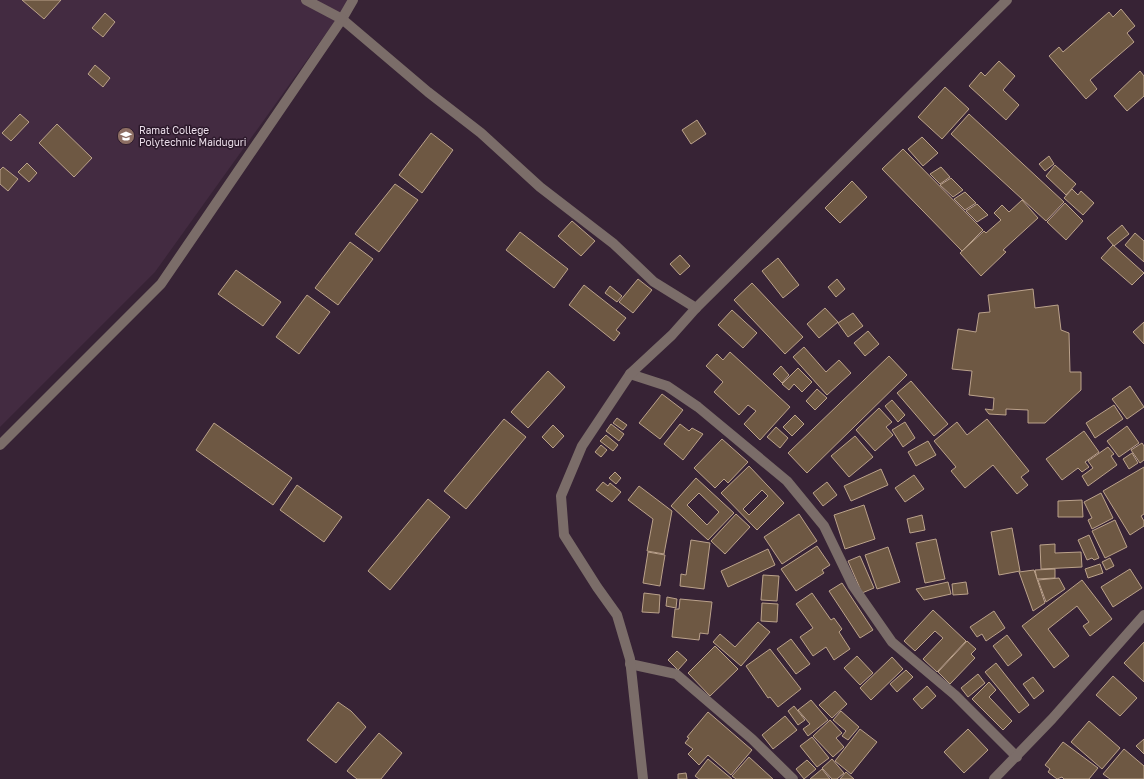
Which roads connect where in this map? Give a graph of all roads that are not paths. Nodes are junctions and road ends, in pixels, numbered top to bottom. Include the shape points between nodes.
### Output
1 (306, 0) edge
2 (353, 0) edge
3 (1007, 0) edge
4 (342, 19) junction
5 (696, 308) junction
6 (630, 374) junction
7 (0, 445) edge
8 (1144, 615) edge
9 (630, 664) junction
10 (1017, 757) junction
11 (643, 779) edge
12 (793, 779) edge
13 (994, 779) edge

1 - 4 street
2 - 4 street
3 - 5 street
4 - 5 street via 481,133 540,187 614,244 654,282
4 - 7 street via 161,284
5 - 6 street via 672,335
6 - 9 street via 582,446 561,496 564,535 596,587 617,615
6 - 10 street via 668,386 698,407 787,481 824,526 853,586 892,642 955,695
8 - 10 street
9 - 11 street
9 - 12 street via 676,674 752,739
10 - 13 street

